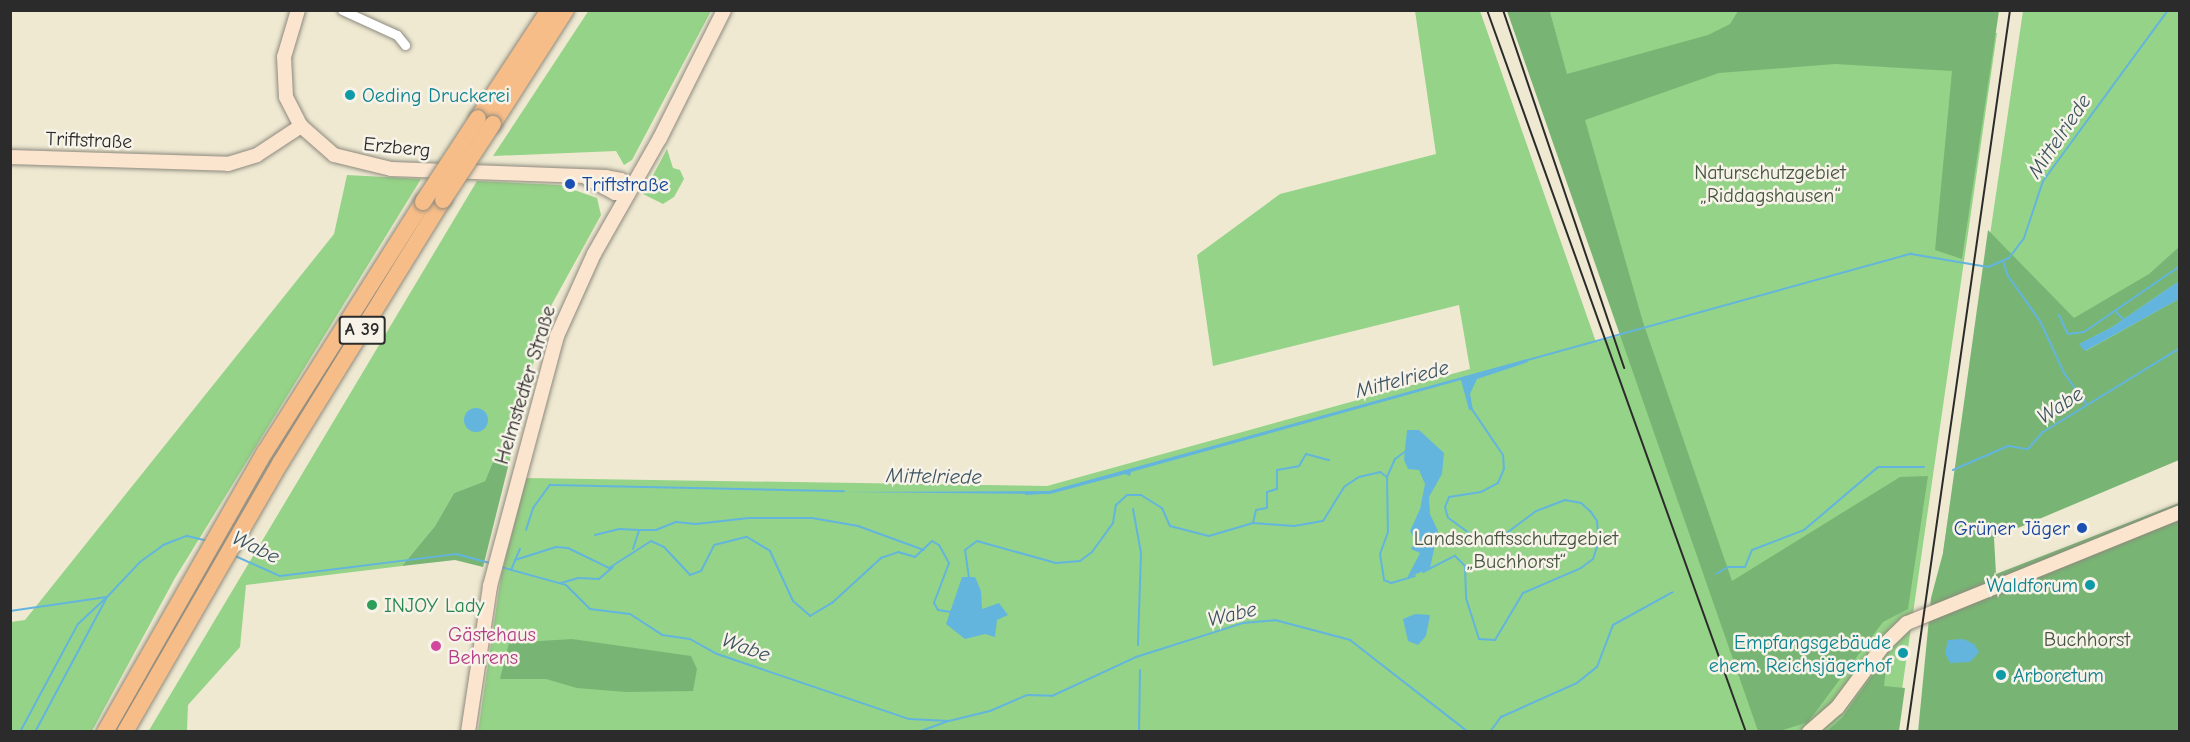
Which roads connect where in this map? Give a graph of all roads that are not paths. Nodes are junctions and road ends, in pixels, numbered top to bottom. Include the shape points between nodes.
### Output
1 (298, 10) edge
2 (342, 10) edge
3 (549, 10) edge
4 (566, 10) edge
5 (724, 10) edge
6 (405, 45) dead end
7 (485, 121) junction
8 (301, 126) junction
9 (10, 157) edge
10 (628, 193) junction
11 (2180, 512) edge
12 (105, 732) edge
13 (125, 732) edge
14 (468, 732) edge
15 (1809, 732) edge

1 - 8 street, Erzberg via 286,47 283,76 286,97
2 - 6 street via 397,35
3 - 7 highway, A 39
4 - 7 highway, A 39
5 - 10 street, Helmstedter Straße
7 - 12 highway, A 39, bridge via 423,202 265,452
7 - 13 highway, A 39, bridge via 443,200 281,462
8 - 9 street, Triftstraße via 257,154 228,164
8 - 10 street, Erzberg via 334,155 365,165 587,178 615,193
10 - 14 street, Helmstedter Straße via 565,316 490,586
11 - 15 street via 1907,623 1889,639 1837,708

